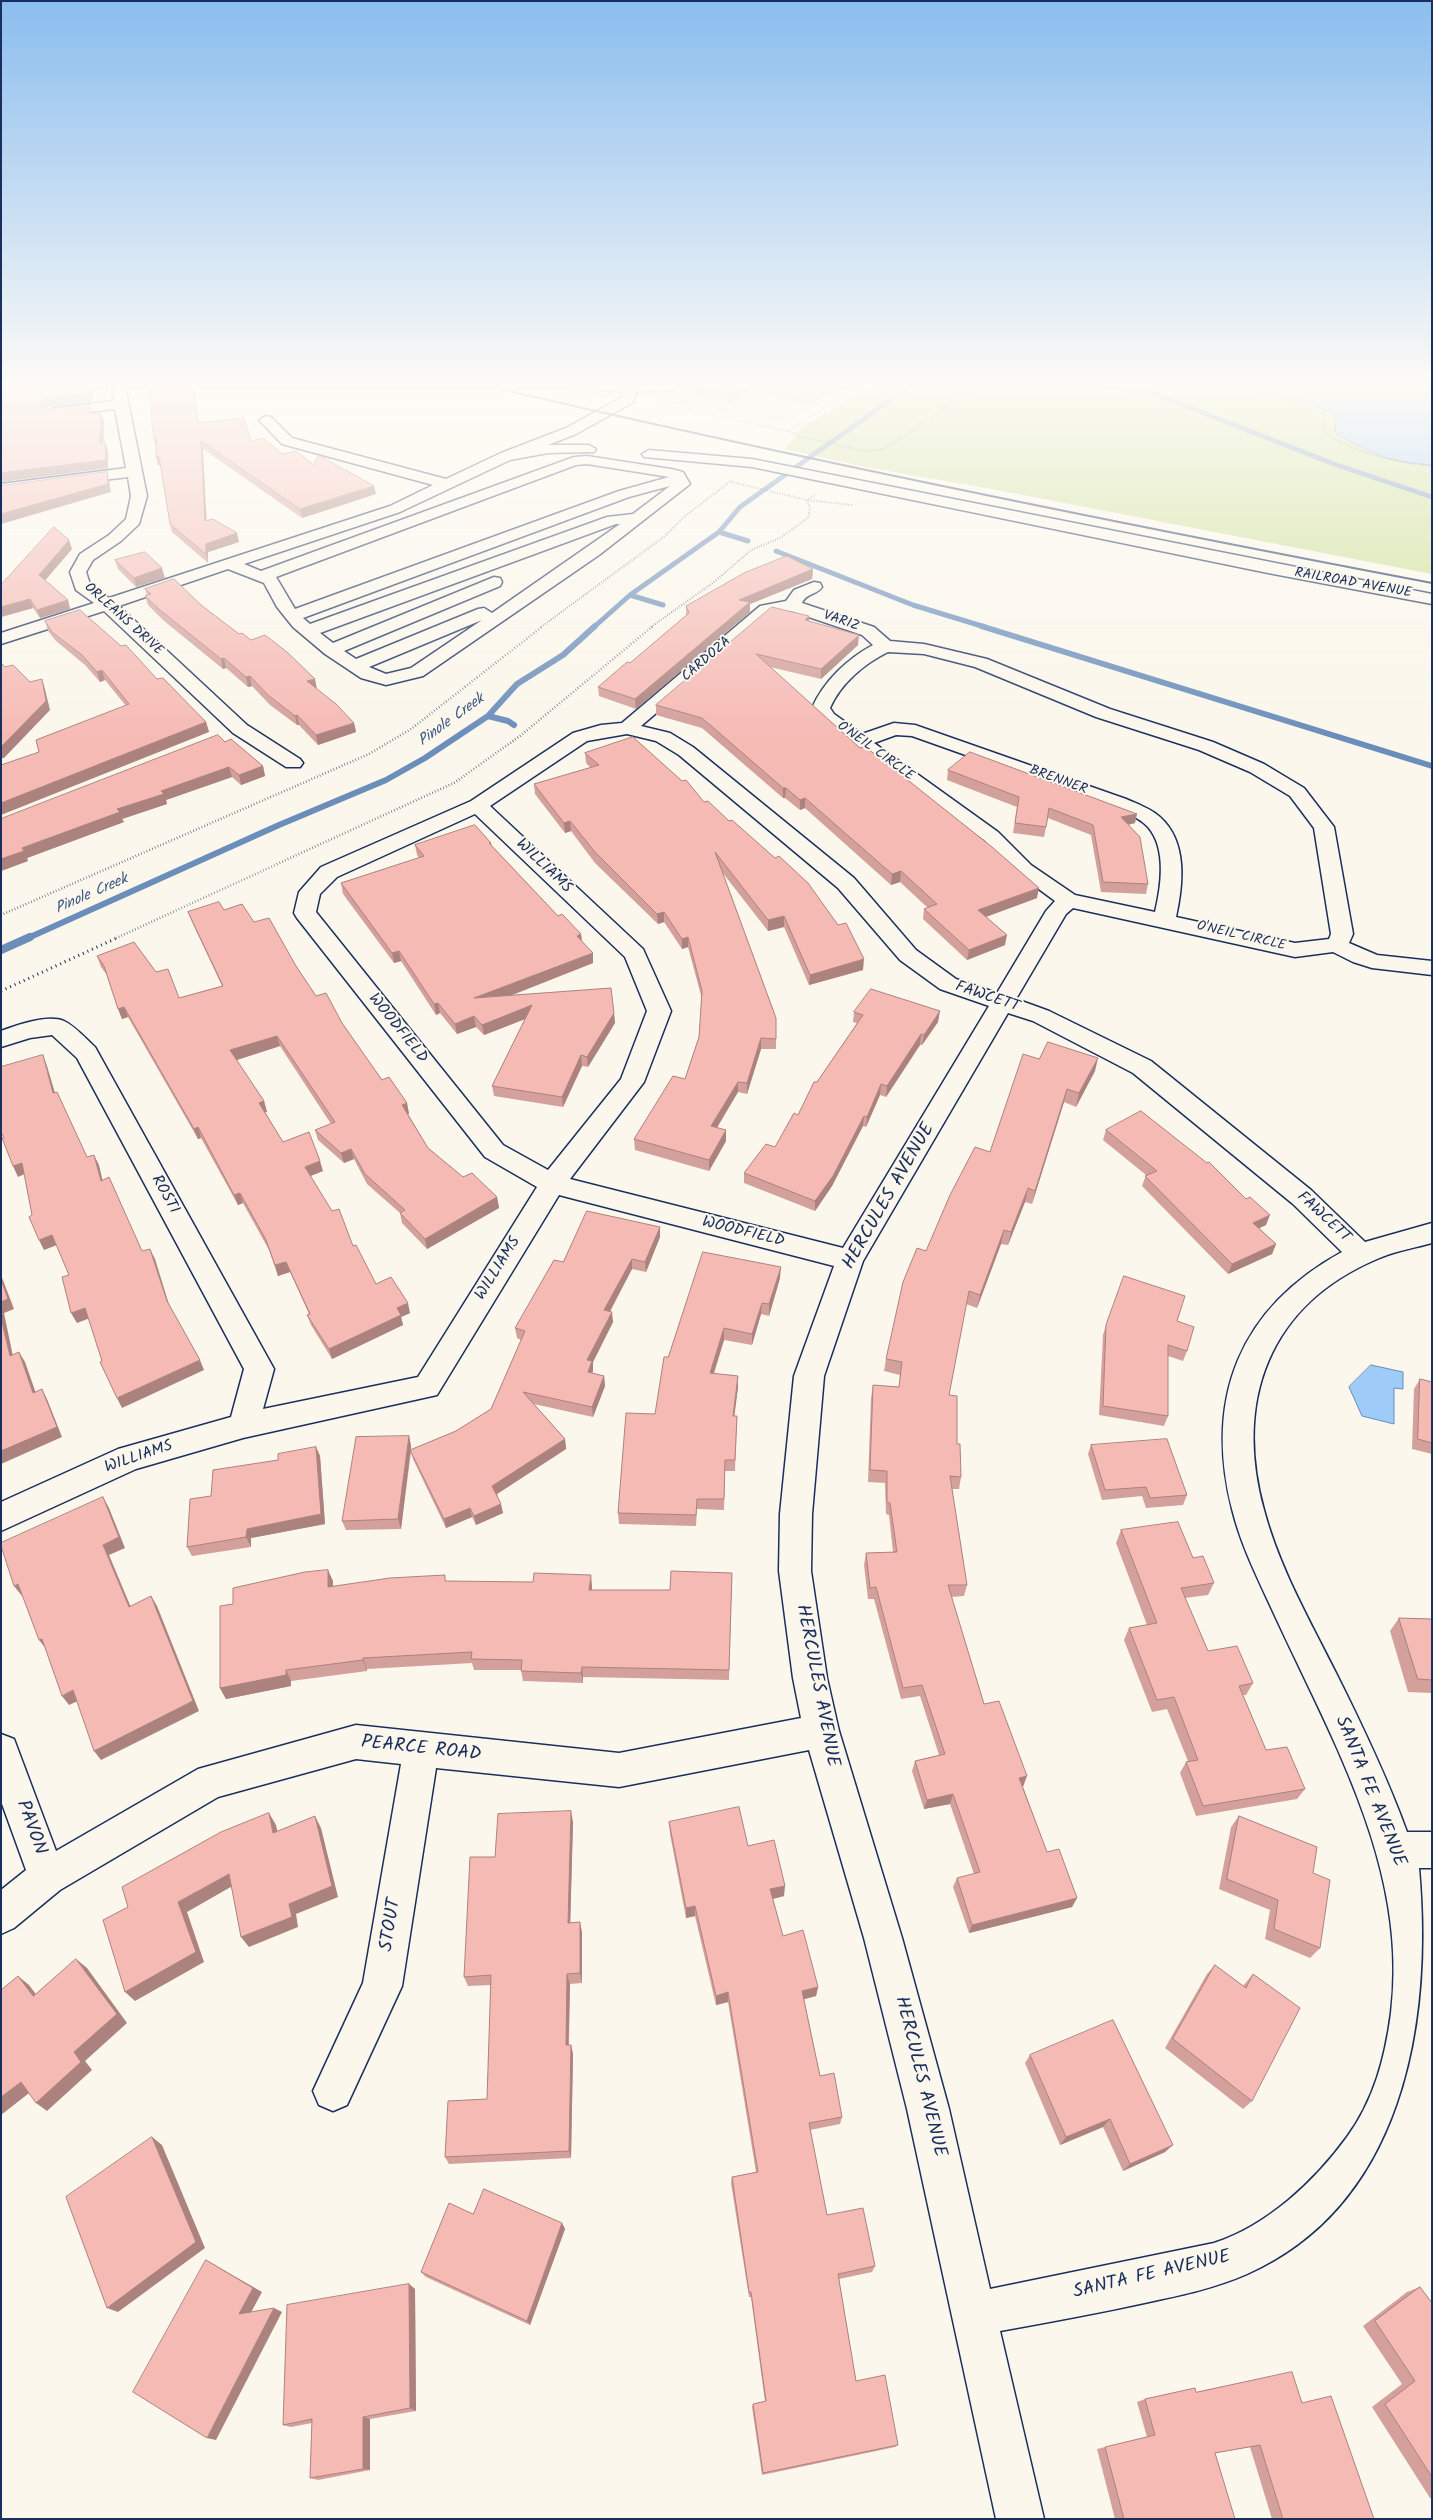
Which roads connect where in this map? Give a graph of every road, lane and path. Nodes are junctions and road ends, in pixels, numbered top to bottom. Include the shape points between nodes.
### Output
1 (137, 504) edge
2 (405, 504) edge
3 (459, 504) edge
4 (557, 504) edge
5 (598, 504) edge
6 (656, 504) edge
7 (702, 504) edge
8 (808, 504) edge
9 (947, 504) edge
10 (639, 517) junction
11 (593, 552) junction
12 (392, 562) dead end
13 (229, 564) junction
14 (340, 564) dead end
15 (539, 568) dead end
16 (263, 576) junction
17 (512, 576) dead end
18 (814, 587) dead end
19 (279, 595) junction
20 (300, 596) dead end
21 (1432, 599) edge
22 (518, 604) junction
23 (108, 605) junction
24 (794, 606) junction
25 (292, 616) junction
26 (308, 631) junction
27 (1, 639) edge
28 (885, 646) junction
29 (332, 650) junction
30 (356, 666) junction
31 (240, 728) junction
32 (627, 728) junction
33 (222, 736) edge
34 (860, 741) junction
35 (294, 763) dead end
36 (478, 805) junction
37 (1068, 900) junction
38 (1, 915) edge
39 (1164, 920) junction
40 (1337, 945) junction
41 (1432, 968) edge
42 (1, 992) edge
43 (1004, 1004) junction
44 (1, 1039) edge
45 (552, 1184) junction
46 (1432, 1233) edge
47 (1361, 1254) junction
48 (850, 1260) junction
49 (243, 1426) junction
50 (1, 1517) edge
51 (821, 1731) junction
52 (421, 1750) junction
53 (1, 1751) edge
54 (1414, 1850) edge
55 (48, 1877) junction
56 (1, 1915) edge
57 (333, 2091) dead end
58 (975, 2314) junction
59 (1020, 2519) edge

1 - 23 street, ORLEANS DRIVE via 133,521 115,538 86,557 78,572 82,586
2 - 13 street
3 - 16 street
4 - 12 street
5 - 25 street
6 - 10 street
7 - 38 path via 665,536 411,729 369,754
8 - 42 path via 809,516 787,534 751,550 714,582 671,611 520,736 454,783
9 - 21 street, RAILROAD AVENUE
10 - 11 street
10 - 26 street via 613,520
11 - 15 street
11 - 22 street
13 - 16 street
13 - 23 street
14 - 19 street
16 - 19 street via 270,580
17 - 29 street
18 - 24 street via 800,592 794,598
19 - 20 street
19 - 25 street
22 - 30 street via 479,614
22 - 30 street via 417,672 402,678 377,678
23 - 27 street
23 - 31 street, ORLEANS DRIVE
24 - 28 street, VARIZ via 868,631
24 - 32 street, CARDOZA via 766,610
25 - 26 street
26 - 29 street
28 - 34 street, O'NEIL CIRCLE via 858,662 824,697 821,708 826,718
28 - 40 street via 924,649 981,663 1103,713 1206,746 1257,768 1297,792 1324,827 1342,934
29 - 30 street
31 - 33 street
31 - 35 street, ORLEANS DRIVE
32 - 36 street, WOODFIELD via 580,737
32 - 43 street, FAWCETT via 663,737 686,751 846,883 908,955 948,984
34 - 37 street, O'NEIL CIRCLE via 990,836 1024,869
34 - 39 street, BRENNER via 894,729 915,731 1119,803 1139,813 1158,826 1168,848 1171,891
36 - 45 street, WILLIAMS via 635,954 659,1011 632,1082
36 - 45 street, WOODFIELD via 329,872 310,892 305,914 494,1151
37 - 39 street, O'NEIL CIRCLE
37 - 43 street, HERCULES AVENUE via 1057,911
39 - 40 street, O'NEIL CIRCLE via 1295,950
40 - 41 street via 1371,962
43 - 47 street, FAWCETT via 1040,1016 1142,1067 1302,1197
43 - 48 street, HERCULES AVENUE
44 - 49 street, ROSTI via 28,1030 57,1027 86,1053 259,1369
45 - 48 street, WOODFIELD
45 - 49 street, WILLIAMS via 427,1386
46 - 47 street, SANTA FE AVENUE
47 - 54 street, SANTA FE AVENUE via 1300,1292 1266,1332 1245,1376 1236,1427 1238,1456 1249,1514 1261,1545 1372,1791
48 - 51 street, HERCULES AVENUE via 809,1376 796,1514 796,1571 810,1678
49 - 50 street, WILLIAMS via 129,1458
51 - 52 street, PEARCE ROAD via 619,1770
51 - 58 street, HERCULES AVENUE via 903,2012
52 - 55 street, PEARCE ROAD via 356,1742 211,1782
52 - 57 street, STOUT via 382,1986
53 - 55 street, PAVON
54 - 58 street, SANTA FE AVENUE via 1406,1888 1415,1974 1412,2019 1403,2063 1389,2104 1367,2144 1340,2179 1308,2212 1230,2260 1130,2284
55 - 56 street, PEARCE ROAD
58 - 59 street, HERCULES AVENUE

